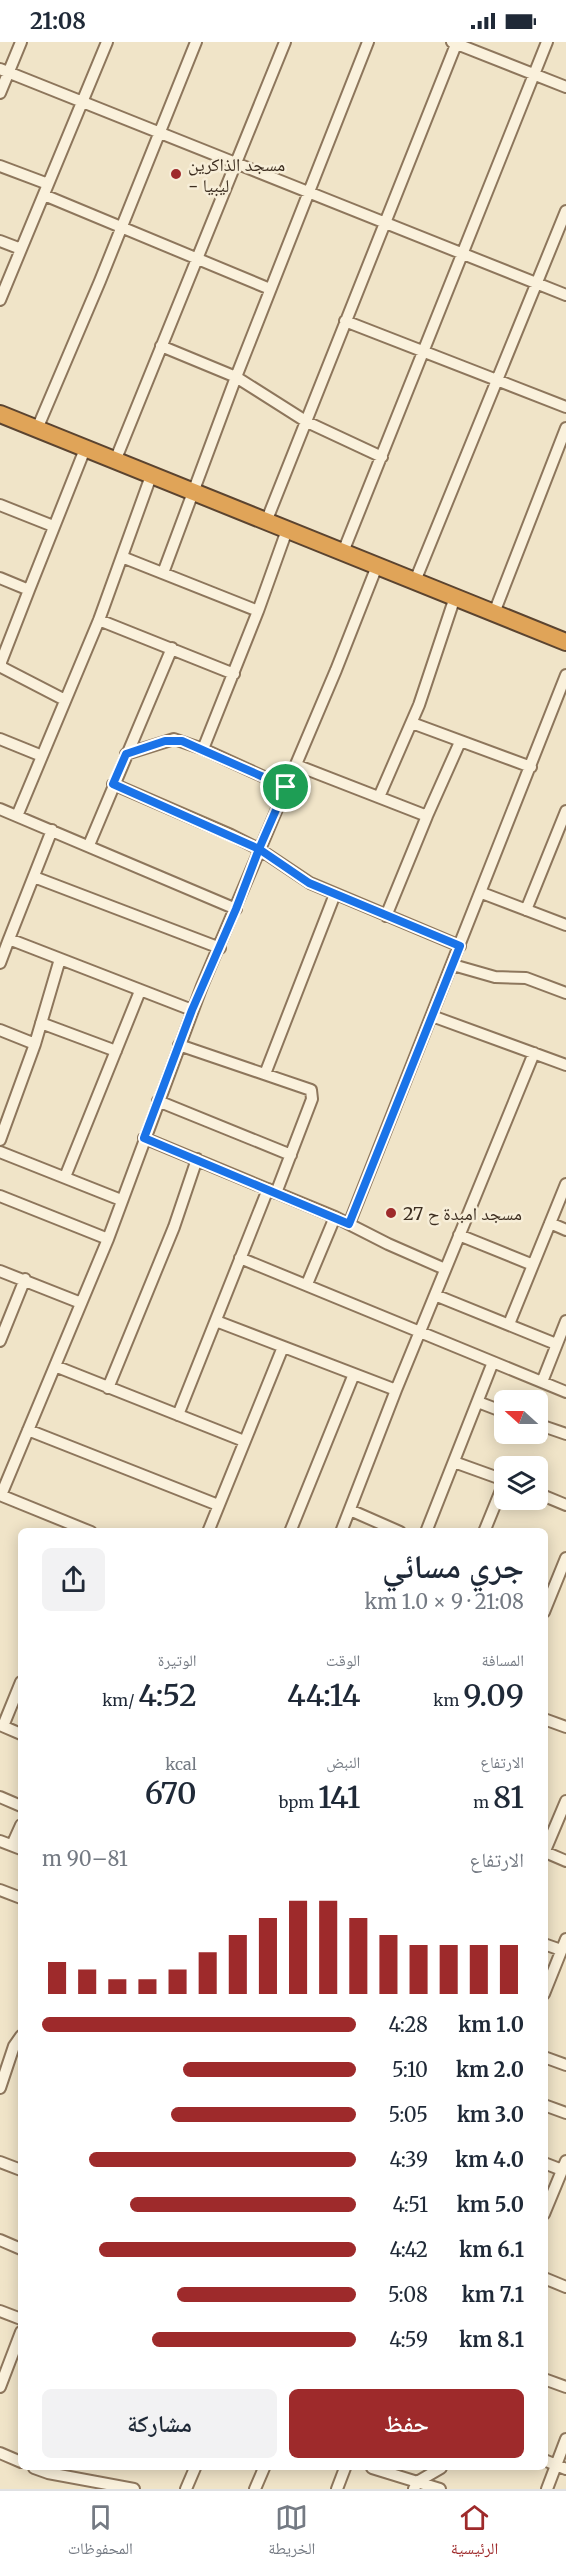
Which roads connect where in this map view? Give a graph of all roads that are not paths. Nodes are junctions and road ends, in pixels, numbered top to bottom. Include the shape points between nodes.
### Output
1 (21, 42) edge
2 (106, 42) edge
3 (196, 42) edge
4 (285, 42) edge
5 (368, 42) edge
6 (547, 42) edge
7 (455, 43) edge
8 (4, 71) edge
9 (535, 75) junction
10 (566, 87) edge
11 (0, 93) edge
12 (82, 102) junction
13 (160, 133) junction
14 (236, 163) junction
15 (0, 166) edge
16 (46, 189) junction
17 (309, 193) junction
18 (566, 211) edge
19 (384, 222) junction
20 (122, 226) junction
21 (0, 241) edge
22 (21, 249) junction
23 (462, 254) junction
24 (198, 257) junction
25 (537, 283) junction
26 (270, 289) junction
27 (566, 295) edge
28 (0, 300) edge
29 (345, 321) junction
30 (162, 346) junction
31 (422, 351) junction
32 (236, 377) junction
33 (496, 380) junction
34 (566, 407) edge
35 (0, 414) edge
36 (307, 422) junction
37 (566, 428) edge
38 (37, 429) junction
39 (85, 449) junction
40 (382, 458) junction
41 (115, 461) junction
42 (151, 476) junction
43 (193, 493) junction
44 (0, 505) edge
45 (266, 522) junction
46 (53, 526) junction
47 (287, 530) junction
48 (343, 552) junction
49 (122, 557) junction
50 (377, 566) junction
51 (163, 573) junction
52 (0, 578) edge
53 (415, 581) junction
54 (28, 590) junction
55 (455, 597) junction
56 (258, 611) junction
57 (494, 613) junction
58 (99, 620) junction
59 (566, 642) edge
60 (172, 648) junction
61 (234, 674) junction
62 (566, 675) edge
63 (65, 700) junction
64 (412, 723) junction
65 (0, 739) edge
66 (460, 742) junction
67 (203, 749) junction
68 (126, 754) junction
69 (42, 756) junction
70 (296, 765) junction
71 (531, 767) junction
72 (113, 784) junction
73 (286, 787) junction
74 (379, 797) junction
75 (0, 809) edge
76 (566, 811) edge
77 (17, 816) junction
78 (427, 816) junction
79 (52, 830) junction
80 (89, 845) junction
81 (259, 849) junction
82 (34, 877) junction
83 (482, 893) junction
84 (335, 894) junction
85 (236, 909) junction
86 (526, 910) junction
87 (386, 916) junction
88 (566, 925) edge
89 (9, 939) junction
90 (460, 946) junction
91 (220, 948) junction
92 (60, 959) junction
93 (0, 963) edge
94 (453, 965) junction
95 (140, 991) junction
96 (566, 993) edge
97 (192, 1010) junction
98 (432, 1016) junction
99 (41, 1023) junction
100 (0, 1030) edge
101 (35, 1044) junction
102 (179, 1045) junction
103 (116, 1052) junction
104 (534, 1053) junction
105 (566, 1065) edge
106 (266, 1074) junction
107 (158, 1101) junction
108 (0, 1105) edge
109 (11, 1110) junction
110 (144, 1138) junction
111 (0, 1140) edge
112 (0, 1152) edge
113 (291, 1155) junction
114 (197, 1159) junction
115 (65, 1177) junction
116 (566, 1184) edge
117 (272, 1191) junction
118 (0, 1196) edge
119 (122, 1200) junction
120 (335, 1217) junction
121 (550, 1223) junction
122 (349, 1224) junction
123 (566, 1230) edge
124 (459, 1235) junction
125 (108, 1239) junction
126 (240, 1258) junction
127 (534, 1265) junction
128 (445, 1269) junction
129 (0, 1271) edge
130 (25, 1279) junction
131 (307, 1284) junction
132 (435, 1295) junction
133 (81, 1303) junction
134 (216, 1321) junction
135 (566, 1321) edge
136 (509, 1324) junction
137 (420, 1331) junction
138 (0, 1341) edge
139 (556, 1344) junction
140 (283, 1347) junction
141 (493, 1362) junction
142 (55, 1366) junction
143 (354, 1374) junction
144 (542, 1382) junction
145 (108, 1388) junction
146 (396, 1390) junction
147 (566, 1392) edge
148 (478, 1402) junction
149 (494, 1408) edge
150 (178, 1415) junction
151 (548, 1428) edge
152 (28, 1430) junction
153 (566, 1434) edge
154 (243, 1441) junction
155 (454, 1462) junction
156 (494, 1477) edge
157 (0, 1495) edge
158 (548, 1498) edge
159 (218, 1505) junction
160 (566, 1505) edge
161 (494, 1506) edge
162 (350, 1510) junction
163 (80, 1528) edge
164 (209, 1528) edge
165 (292, 1528) edge
166 (343, 1528) edge
167 (391, 1528) edge
168 (428, 1528) edge
169 (486, 1528) edge
170 (566, 1558) edge
171 (548, 1602) edge
172 (18, 1689) edge
173 (548, 1720) edge
174 (1, 1726) edge
175 (566, 1727) edge
176 (18, 1733) edge
177 (0, 1797) edge
178 (566, 1801) edge
179 (18, 1805) edge
180 (0, 1841) edge
181 (548, 1846) edge
182 (16, 1847) edge
183 (548, 1854) edge
184 (566, 1861) edge
185 (0, 1890) edge
186 (18, 1897) edge
187 (566, 1939) edge
188 (548, 1945) edge
189 (561, 1950) junction
190 (548, 1984) edge
191 (18, 2041) edge
192 (548, 2059) edge
193 (566, 2066) edge
194 (0, 2088) edge
195 (548, 2107) edge
196 (566, 2114) edge
197 (0, 2162) edge
198 (548, 2163) edge
199 (564, 2165) edge
200 (18, 2169) edge
201 (548, 2204) edge
202 (0, 2240) edge
203 (18, 2248) edge
204 (548, 2280) edge
205 (566, 2287) edge
206 (0, 2311) edge
207 (18, 2318) edge
208 (18, 2340) edge
209 (548, 2380) edge
210 (0, 2387) edge
211 (566, 2387) edge
212 (566, 2439) edge
213 (0, 2453) edge
214 (18, 2461) edge
215 (548, 2462) edge
216 (562, 2467) edge
217 (49, 2470) edge
218 (194, 2470) edge
219 (263, 2470) edge
220 (344, 2470) edge
221 (377, 2470) edge
222 (438, 2470) edge
223 (416, 2485) edge
224 (134, 2489) edge
225 (186, 2489) edge
226 (255, 2489) edge
227 (337, 2489) edge
228 (440, 2489) edge
229 (548, 2489) edge

1 - 8 street
2 - 12 street
3 - 13 street
4 - 14 street
5 - 17 street
6 - 9 street
7 - 9 street
7 - 19 street
8 - 11 street
8 - 12 street
9 - 10 street
9 - 23 street
12 - 13 street
12 - 16 street
13 - 14 street
13 - 20 street
14 - 17 street
14 - 24 street
15 - 16 street
16 - 20 street
16 - 22 street
17 - 19 street
17 - 26 street
18 - 25 street
19 - 23 street
19 - 29 street
20 - 24 street
20 - 38 street
21 - 22 street
22 - 28 street
23 - 25 street
23 - 31 street
24 - 26 street
24 - 30 street
25 - 27 street
25 - 33 street
26 - 32 street
29 - 31 street
29 - 36 street
30 - 32 street
30 - 41 street
31 - 33 street
31 - 40 street
32 - 36 street
32 - 43 street
33 - 34 street
33 - 53 street
35 - 38 highway
36 - 40 street
36 - 45 street
37 - 57 street
38 - 39 highway
39 - 41 highway
39 - 46 street
40 - 48 street
41 - 42 highway
42 - 43 highway
42 - 49 street
43 - 45 highway
43 - 51 street
44 - 46 street
45 - 47 highway
46 - 54 street
47 - 48 highway
47 - 56 street
48 - 50 highway
49 - 51 street
49 - 58 street
50 - 53 highway
50 - 70 street
51 - 56 street
52 - 54 street
53 - 55 highway
54 - 63 street via 1,667
55 - 57 highway
55 - 64 street
56 - 61 street
57 - 59 highway
58 - 60 street
58 - 63 street
60 - 61 street
60 - 68 street
61 - 67 street
62 - 71 street
63 - 69 street
64 - 66 street
64 - 74 street
65 - 69 street
66 - 71 street
66 - 78 street
67 - 68 street via 174,739
67 - 73 street
68 - 72 street
69 - 77 street
70 - 73 street
70 - 74 street
71 - 83 street
72 - 80 street
72 - 81 street
73 - 81 street
74 - 78 street
75 - 77 street
76 - 86 street
77 - 79 street
78 - 87 street
79 - 80 street
79 - 82 street
80 - 85 street
81 - 84 street via 295,875
81 - 85 street
82 - 89 street
82 - 91 street
83 - 86 street
83 - 90 street
84 - 87 street
84 - 106 street
85 - 91 street
86 - 88 street
87 - 90 street
89 - 92 street
89 - 93 street
90 - 94 street
91 - 97 street
92 - 95 street
92 - 99 street
94 - 96 street via 495,977 526,978
94 - 98 street
95 - 97 street
95 - 103 street
97 - 102 street
98 - 104 street
98 - 122 street
99 - 101 street
99 - 103 street
100 - 101 street
101 - 109 street
102 - 106 street
102 - 107 street
103 - 115 street
104 - 105 street
104 - 124 street
106 - 113 street via 306,1087 312,1093
107 - 110 street
107 - 113 street
108 - 109 street
109 - 111 street
110 - 114 street
110 - 119 street
112 - 115 street
113 - 117 street
114 - 117 street
114 - 145 street via 174,1227
115 - 119 street
116 - 121 street
117 - 120 street
117 - 126 street
118 - 125 street
119 - 125 street
120 - 122 street
120 - 131 street
121 - 123 street
121 - 127 street
122 - 128 street
124 - 127 street
124 - 128 street
125 - 133 street
126 - 131 street
126 - 134 street
127 - 136 street
128 - 132 street
129 - 130 street
130 - 133 street
130 - 138 street
131 - 137 street
132 - 136 street
132 - 137 street
133 - 142 street
134 - 140 street
134 - 150 street
135 - 139 street
136 - 139 street
137 - 141 street
137 - 146 street
139 - 144 street
140 - 143 street
140 - 154 street
141 - 144 street
141 - 148 street
142 - 145 street
142 - 152 street
143 - 146 street
143 - 165 street
144 - 147 street
145 - 150 street
146 - 162 street
148 - 149 street
148 - 155 street
150 - 154 street
151 - 153 street
152 - 157 street
152 - 159 street
154 - 159 street
155 - 156 street
155 - 168 street
157 - 163 street
158 - 160 street
159 - 164 street
161 - 169 street
162 - 166 street
162 - 167 street
170 - 171 street
172 - 174 street
173 - 175 street
174 - 176 street
177 - 179 street
178 - 181 street
180 - 182 street
183 - 184 street
185 - 186 street
187 - 189 street
188 - 189 street
189 - 190 street
191 - 194 street
192 - 193 street
195 - 196 street
197 - 200 street
198 - 199 street
199 - 201 street
202 - 203 street
204 - 205 street
206 - 207 street
208 - 210 street
209 - 211 street
212 - 216 street
213 - 214 street
215 - 216 street
216 - 229 street
217 - 224 street
218 - 225 street
219 - 226 street
220 - 227 street
221 - 223 street
222 - 223 street
223 - 228 street

